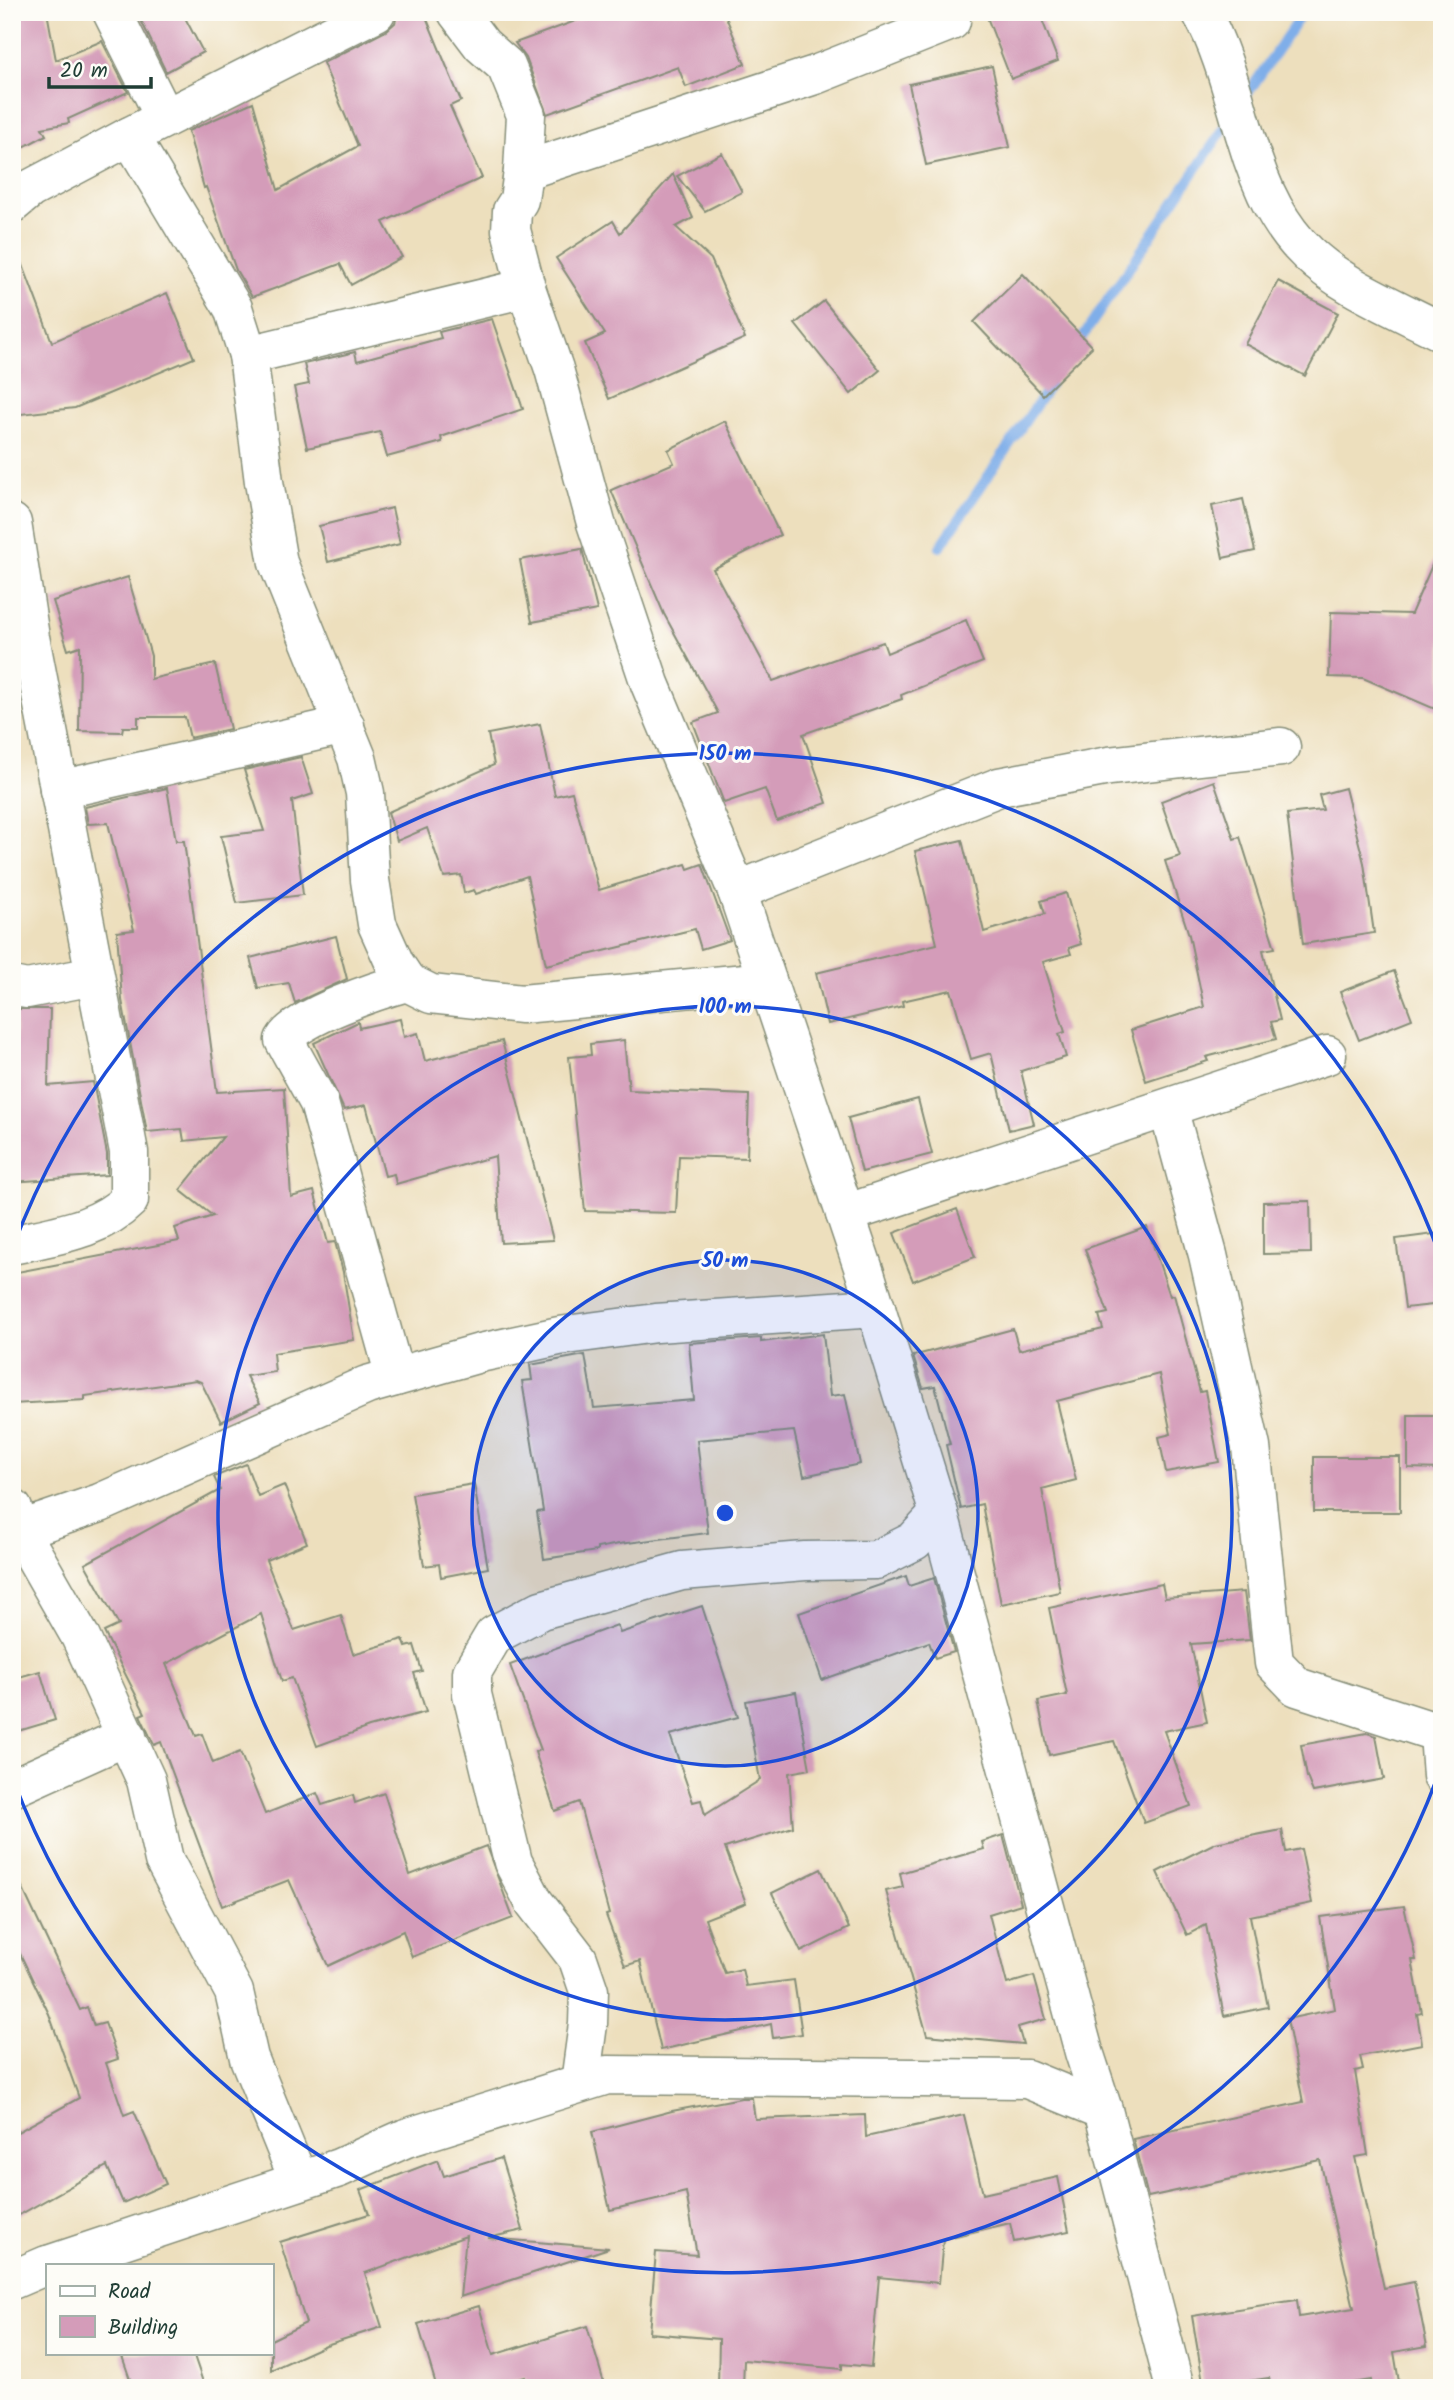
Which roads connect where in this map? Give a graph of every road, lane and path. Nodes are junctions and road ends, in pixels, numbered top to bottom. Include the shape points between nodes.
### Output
1 (112, 12) edge
2 (376, 12) edge
3 (457, 12) edge
4 (1201, 12) edge
5 (951, 21) dead end
6 (164, 118) junction
7 (130, 136) junction
8 (523, 171) junction
9 (12, 204) edge
10 (526, 288) junction
11 (1442, 332) edge
12 (248, 355) junction
13 (12, 523) edge
14 (345, 725) junction
15 (1281, 747) dead end
16 (59, 790) junction
17 (737, 891) junction
18 (376, 915) junction
19 (94, 976) junction
20 (767, 981) junction
21 (407, 982) junction
22 (12, 986) edge
23 (365, 995) junction
24 (1327, 1055) dead end
25 (1168, 1108) junction
26 (845, 1214) junction
27 (12, 1245) edge
28 (876, 1308) junction
29 (395, 1377) junction
30 (939, 1514) junction
31 (15, 1524) edge
32 (1440, 1734) edge
33 (127, 1736) junction
34 (1442, 1776) edge
35 (12, 1788) edge
36 (1084, 2052) junction
37 (1027, 2079) junction
38 (580, 2083) junction
39 (1103, 2110) junction
40 (299, 2181) junction
41 (51, 2264) edge
42 (46, 2266) edge
43 (12, 2280) edge
44 (1175, 2388) edge

1 - 6 street
2 - 6 street
3 - 8 street via 482,45 506,66 526,116
4 - 11 street via 1213,33 1252,159 1282,225 1334,278
5 - 8 street via 815,75
6 - 7 street
7 - 9 street via 30,189
7 - 12 street via 233,308
8 - 10 street via 511,230
10 - 12 street
10 - 17 street via 650,684
12 - 14 street via 278,563
13 - 16 street
14 - 16 street
14 - 18 street via 365,793
15 - 17 street via 1109,766 999,787
16 - 19 street
17 - 20 street
18 - 21 street
18 - 23 street via 364,935
19 - 22 street via 27,989
19 - 27 street via 129,1152 129,1200 113,1216 86,1227
20 - 21 street via 522,1004 431,994
20 - 26 street
21 - 23 street
23 - 29 street via 299,1024 284,1040 320,1103
24 - 25 street
25 - 26 street
25 - 32 street via 1208,1255 1251,1447 1274,1663 1297,1687
26 - 28 street
28 - 29 street via 656,1323 559,1336
28 - 30 street
29 - 31 street via 367,1385 100,1503
30 - 36 street
30 - 38 street via 914,1541 876,1560 682,1571 541,1611 494,1636 478,1659 472,1672 472,1694 513,1862 534,1902 578,1959 589,1991
31 - 33 street via 80,1636
32 - 34 street
33 - 35 street
33 - 40 street via 146,1780 164,1860 234,1992 249,2058
36 - 37 street
36 - 39 street
37 - 38 street via 607,2075
37 - 39 street
38 - 40 street via 406,2138
39 - 44 street
40 - 41 street
42 - 43 street

